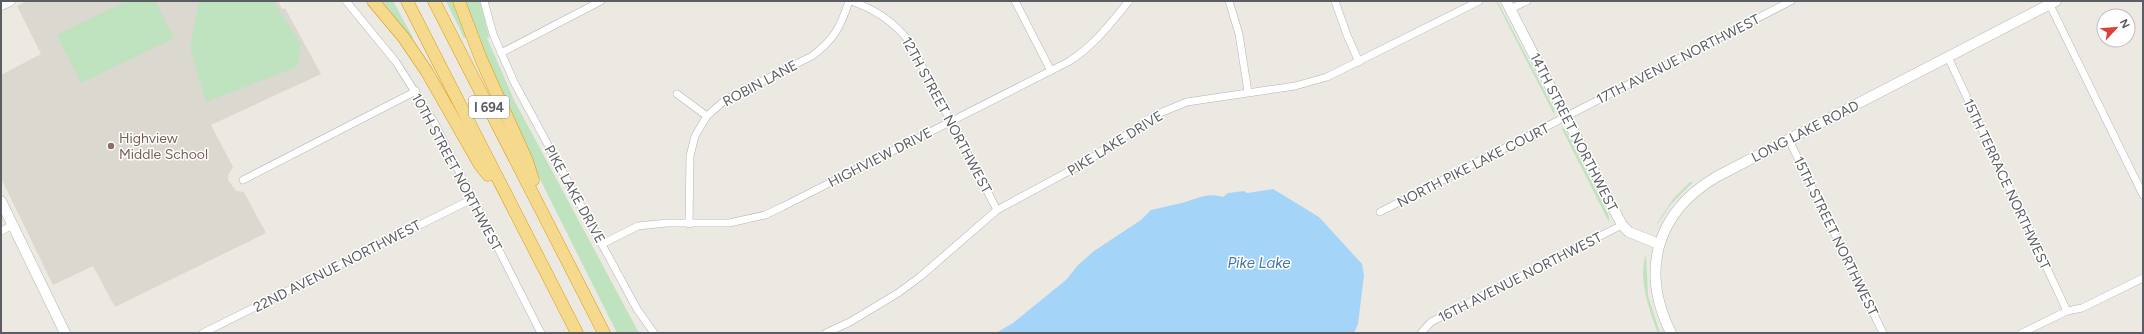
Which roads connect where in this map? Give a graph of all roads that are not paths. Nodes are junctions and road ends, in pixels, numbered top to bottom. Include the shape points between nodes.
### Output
1 (10, 1) edge
2 (346, 1) edge
3 (373, 1) edge
4 (407, 1) edge
5 (434, 1) edge
6 (459, 1) edge
7 (484, 1) edge
8 (601, 1) edge
9 (850, 1) edge
10 (1014, 1) edge
11 (1129, 1) edge
12 (1229, 1) edge
13 (1335, 1) edge
14 (1478, 1) edge
15 (1527, 1) edge
16 (1791, 1) edge
17 (2052, 2) edge
18 (1508, 5) edge
19 (1, 6) edge
20 (501, 53) junction
21 (1948, 57) junction
22 (1359, 62) junction
23 (1050, 71) junction
24 (416, 91) junction
25 (1248, 92) junction
26 (677, 94) dead end
27 (707, 116) junction
28 (1566, 117) junction
29 (951, 121) junction
30 (1789, 140) junction
31 (243, 180) dead end
32 (503, 193) junction
33 (2143, 195) edge
34 (472, 199) junction
35 (1, 201) edge
36 (997, 210) junction
37 (1380, 212) dead end
38 (544, 214) junction
39 (689, 224) junction
40 (13, 225) junction
41 (1622, 225) junction
42 (1, 231) edge
43 (602, 244) junction
44 (1659, 244) junction
45 (2143, 278) edge
46 (2067, 311) junction
47 (1421, 332) edge
48 (65, 333) edge
49 (203, 333) edge
50 (541, 333) edge
51 (577, 333) edge
52 (604, 333) edge
53 (654, 333) edge
54 (826, 333) edge
55 (1671, 333) edge
56 (1884, 333) edge
57 (2022, 333) edge

1 - 19 street
2 - 24 street, 10TH STREET NORTHWEST via 396,62
3 - 32 highway via 427,72 480,166
4 - 32 highway, I 694
5 - 38 highway, I 694
6 - 38 highway via 489,78 527,162
7 - 20 street, PIKE LAKE DRIVE
8 - 20 street
9 - 27 street, ROBIN LANE via 837,32 821,49 725,100
9 - 29 street, 12TH STREET NORTHWEST via 882,15 900,30 912,45
10 - 23 street
11 - 23 street, HIGHVIEW DRIVE via 1090,46
12 - 25 street via 1239,34
13 - 22 street
14 - 22 street, PIKE LAKE DRIVE
15 - 18 street
16 - 28 street, 17TH AVENUE NORTHWEST
17 - 21 street, LONG LAKE ROAD
17 - 33 street
18 - 28 street, 14TH STREET NORTHWEST
20 - 43 street, PIKE LAKE DRIVE via 514,82
21 - 30 street, LONG LAKE ROAD
21 - 46 street, 15TH TERRACE NORTHWEST
22 - 25 street, PIKE LAKE DRIVE via 1327,77
23 - 29 street, HIGHVIEW DRIVE
24 - 31 street
24 - 34 street, 10TH STREET NORTHWEST
25 - 36 street, PIKE LAKE DRIVE via 1187,102 1155,115 1086,162
26 - 27 street
27 - 39 street, ROBIN LANE via 695,136 690,156
28 - 37 street, NORTH PIKE LAKE COURT
28 - 41 street, 14TH STREET NORTHWEST
29 - 36 street, 12TH STREET NORTHWEST
29 - 39 street, HIGHVIEW DRIVE via 764,215 729,223
30 - 44 street, LONG LAKE ROAD via 1694,191 1672,216
30 - 56 street, 15TH STREET NORTHWEST
32 - 51 highway, I 694
34 - 49 street, 22ND AVENUE NORTHWEST
34 - 50 street, 10TH STREET NORTHWEST
35 - 40 street
36 - 54 street, PIKE LAKE DRIVE via 898,293 850,322
38 - 52 highway, I 694
39 - 43 street, HIGHVIEW DRIVE via 653,223 638,226
40 - 42 street
40 - 48 street
41 - 44 street, 14TH STREET NORTHWEST via 1634,235
41 - 47 street, 16TH AVENUE NORTHWEST via 1431,322
43 - 53 street, PIKE LAKE DRIVE via 646,324
44 - 55 street, LONG LAKE ROAD via 1655,284 1662,312
45 - 46 street via 2082,308
46 - 57 street

